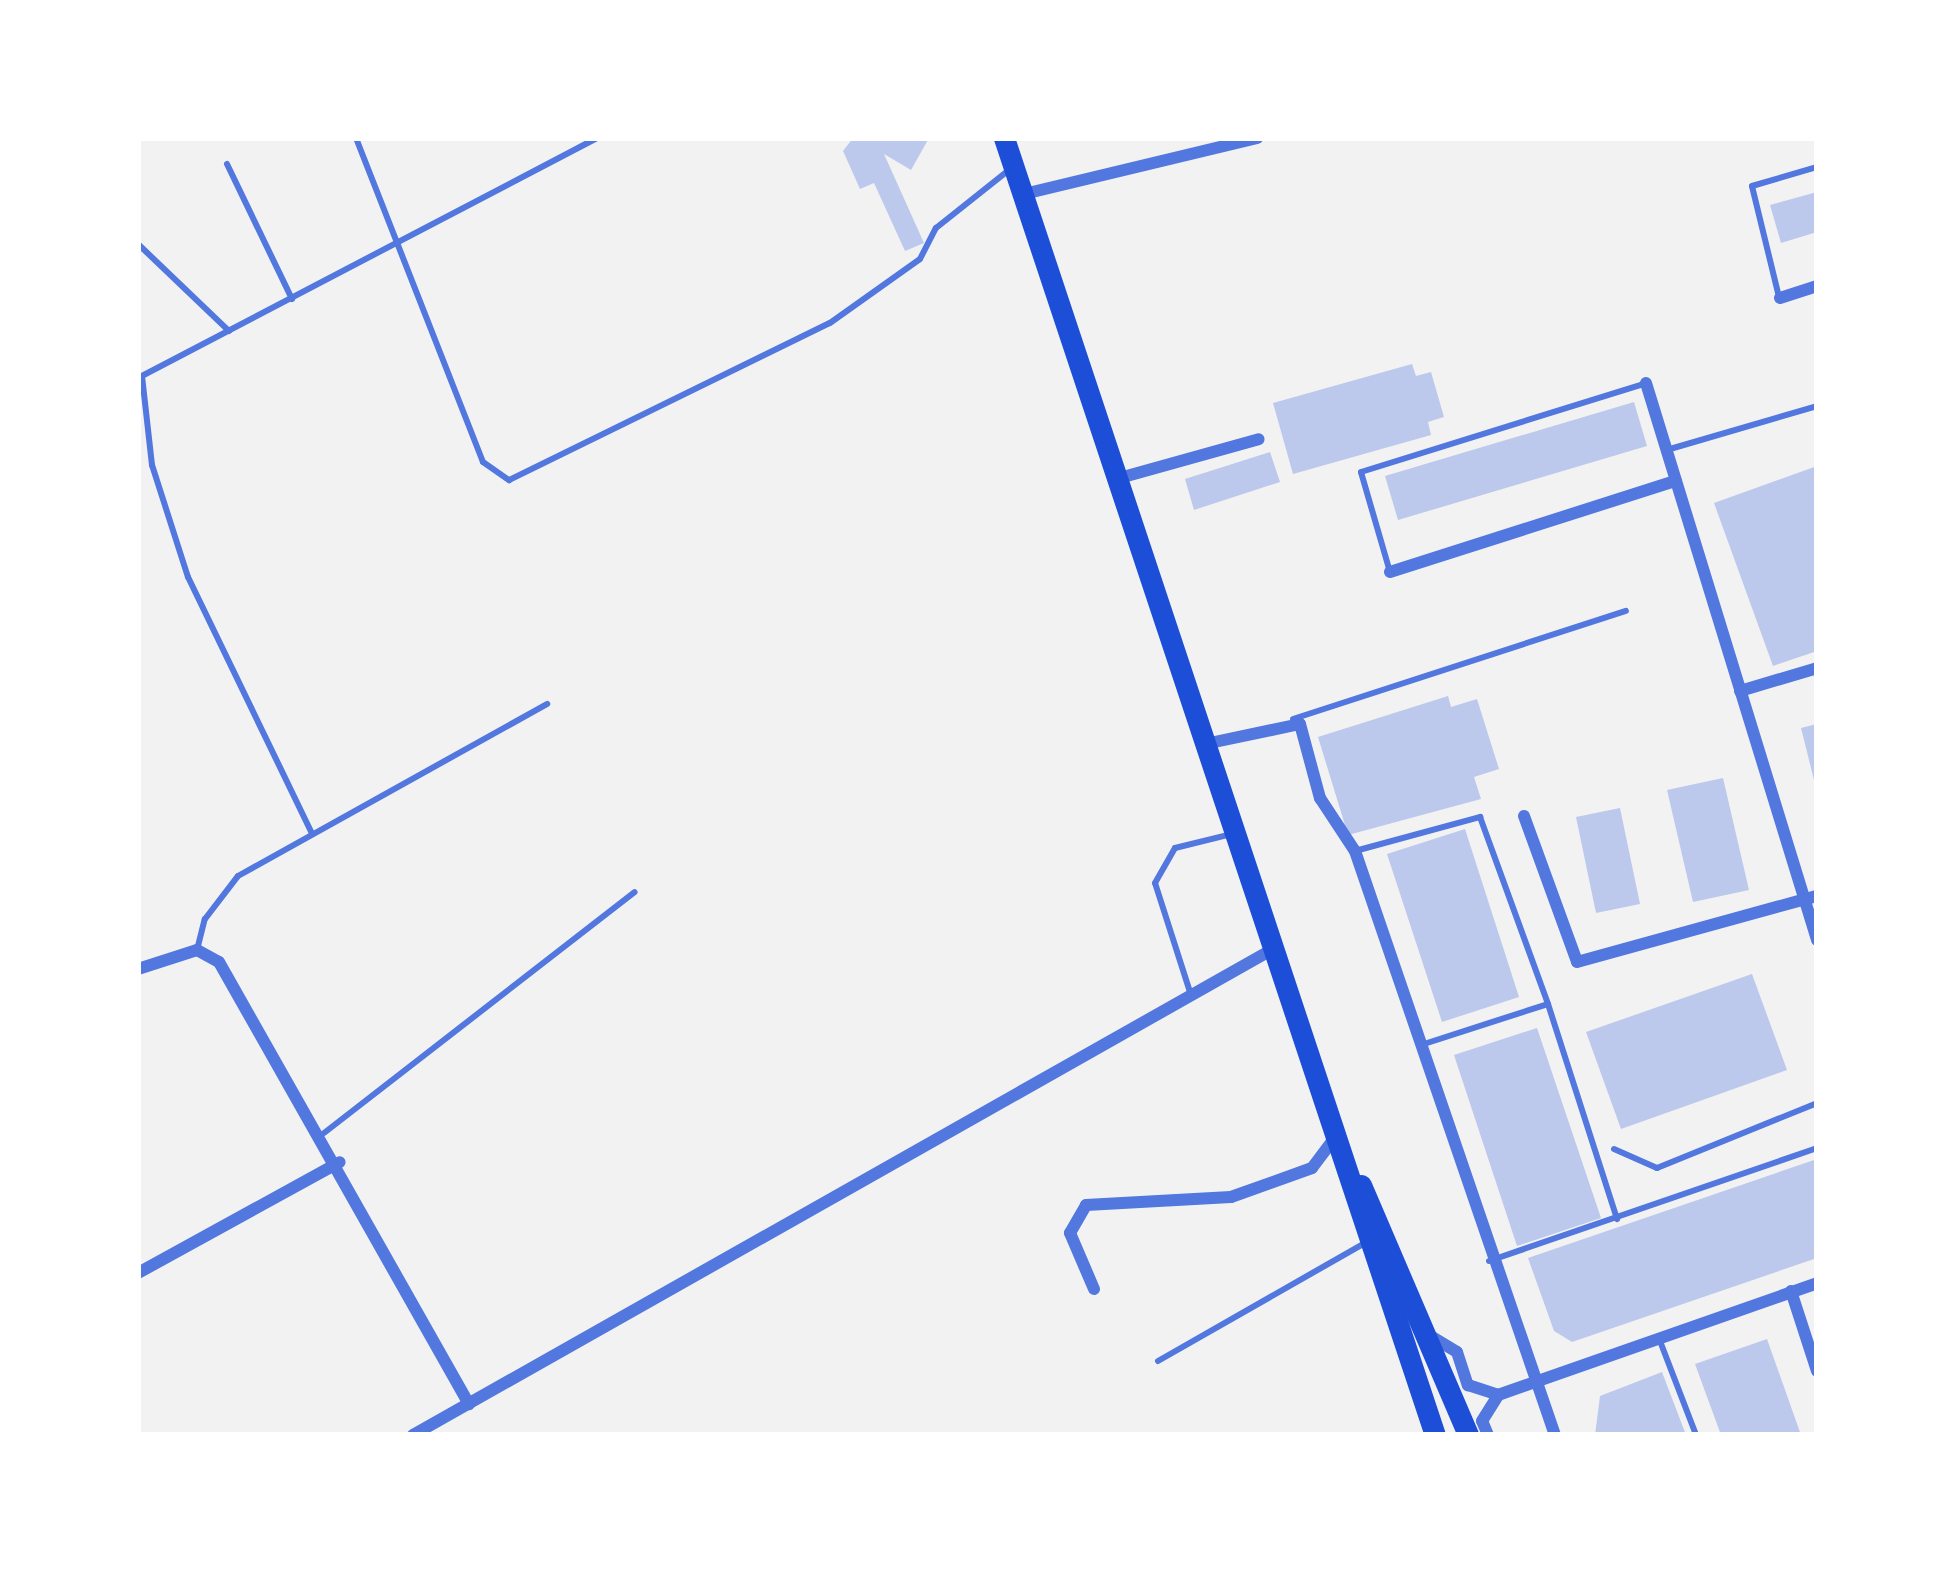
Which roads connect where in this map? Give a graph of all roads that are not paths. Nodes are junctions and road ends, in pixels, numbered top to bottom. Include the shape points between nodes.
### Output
1 (356, 138) edge
2 (597, 138) edge
3 (1004, 138) edge
4 (1258, 138) edge
5 (227, 164) dead end
6 (1817, 167) edge
7 (1014, 168) junction
8 (1024, 194) junction
9 (138, 244) edge
10 (399, 245) junction
11 (1817, 286) edge
12 (1780, 298) joint
13 (292, 299) junction
14 (229, 331) junction
15 (140, 377) edge
16 (1646, 383) joint
17 (1817, 406) edge
18 (1259, 439) dead end
19 (1666, 450) junction
20 (1109, 481) junction
21 (1676, 481) junction
22 (1390, 572) joint
23 (1626, 611) dead end
24 (1817, 668) edge
25 (1740, 691) junction
26 (547, 704) dead end
27 (1293, 719) junction
28 (1205, 744) junction
29 (1524, 816) dead end
30 (313, 833) junction
31 (1235, 834) junction
32 (1355, 851) junction
33 (635, 892) dead end
34 (1811, 898) edge
35 (1817, 940) edge
36 (197, 950) junction
37 (1273, 950) junction
38 (138, 969) edge
39 (1191, 995) junction
40 (1548, 1004) junction
41 (1418, 1046) junction
42 (1817, 1103) edge
43 (324, 1132) junction
44 (1336, 1137) junction
45 (1817, 1148) edge
46 (1614, 1149) dead end
47 (340, 1162) junction
48 (1617, 1220) junction
49 (1368, 1241) junction
50 (1489, 1261) junction
51 (138, 1273) edge
52 (1817, 1283) edge
53 (1094, 1289) dead end
54 (1791, 1291) junction
55 (1432, 1337) junction
56 (1659, 1338) junction
57 (1158, 1361) dead end
58 (1817, 1371) edge
59 (1534, 1382) junction
60 (1498, 1395) junction
61 (470, 1404) junction
62 (413, 1435) edge
63 (1435, 1435) edge
64 (1468, 1435) edge
65 (1488, 1435) edge
66 (1555, 1435) edge
67 (1696, 1435) edge

1 - 10 lane
2 - 10 lane
3 - 7 highway
4 - 8 street
5 - 13 lane
6 - 12 lane via 1752,186
7 - 8 highway
7 - 10 lane via 982,184 920,259 870,297 528,480 483,462
8 - 20 highway
9 - 14 lane
10 - 13 lane
11 - 12 street
13 - 14 lane
14 - 15 lane
15 - 30 lane via 152,465 188,577
16 - 19 street
16 - 22 lane via 1361,472
17 - 19 lane
18 - 20 street
19 - 21 street
20 - 28 highway
21 - 22 street
21 - 25 street
23 - 27 lane
24 - 25 street
25 - 34 street
26 - 30 lane
27 - 28 street
27 - 32 street via 1320,798
28 - 31 highway
29 - 34 street via 1576,962
30 - 36 lane via 218,896
31 - 37 highway
31 - 39 lane via 1175,848 1155,884
32 - 40 lane via 1480,818
32 - 41 street
33 - 43 lane
34 - 35 street
36 - 38 street
36 - 43 street via 218,962
37 - 39 street
37 - 44 highway
39 - 61 street
40 - 41 lane
40 - 48 lane
41 - 50 street
42 - 46 lane via 1657,1168
43 - 47 street
44 - 49 highway
44 - 53 street via 1312,1168 1219,1201 1086,1205 1070,1233
44 - 55 highway
45 - 48 lane
47 - 51 street
47 - 61 street
48 - 50 lane
49 - 57 lane
49 - 63 highway
50 - 59 street
52 - 54 street
54 - 56 street
54 - 58 street
55 - 60 street via 1457,1352 1468,1385
55 - 64 highway
56 - 59 street
56 - 67 lane
59 - 60 street
59 - 66 street
60 - 65 street via 1482,1420
61 - 62 street

